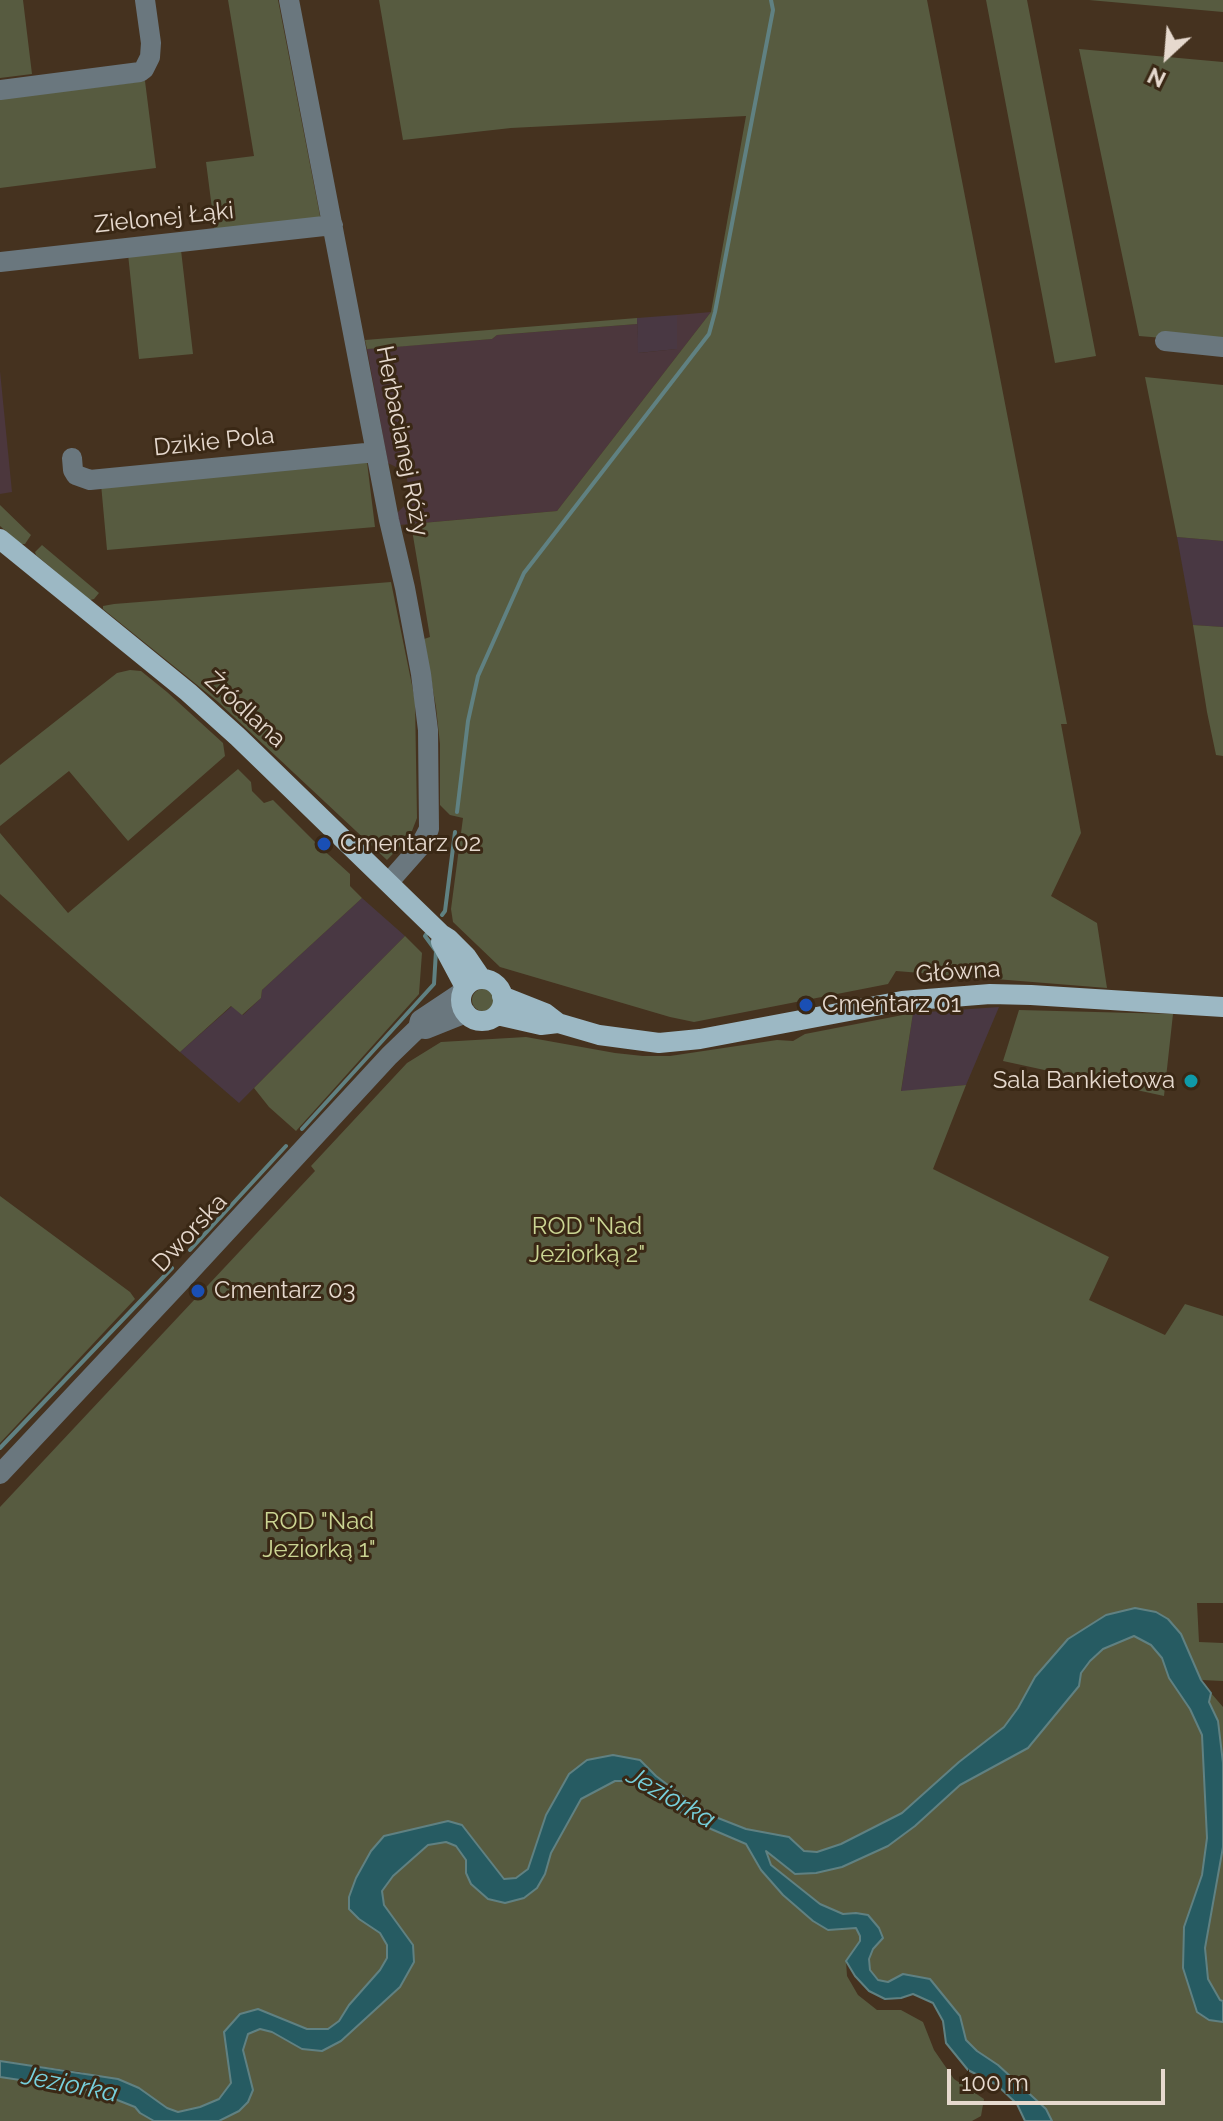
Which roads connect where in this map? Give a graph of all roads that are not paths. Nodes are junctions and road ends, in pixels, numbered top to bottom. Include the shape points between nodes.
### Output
1 (145, 0) edge
2 (289, 0) edge
3 (0, 90) edge
4 (333, 225) junction
5 (0, 262) edge
6 (1165, 341) dead end
7 (1223, 347) edge
8 (376, 452) junction
9 (72, 458) dead end
10 (0, 539) edge
11 (389, 882) junction
12 (469, 986) junction
13 (500, 1006) junction
14 (1223, 1007) edge
15 (466, 1013) junction
16 (418, 1028) junction
17 (0, 1474) edge

1 - 3 street via 151,43 150,57 140,72
2 - 4 street, Herbacianej Róży
4 - 5 street, Zielonej Łąki
4 - 8 street, Herbacianej Róży
6 - 7 street
8 - 9 street, Dzikie Pola via 90,480 76,475
8 - 11 street, Herbacianej Róży via 428,730 429,829
10 - 11 main road, Źródlana via 188,692
11 - 12 main road, Źródlana via 466,956
12 - 13 main road via 492,981 498,986
12 - 15 main road via 461,1001
12 - 16 street, Dworska via 420,1020
13 - 14 main road, Główna via 545,1013 558,1023 615,1038 659,1043 902,1001 990,994
13 - 15 main road via 488,1020
15 - 16 street, Dworska
16 - 17 street, Dworska

